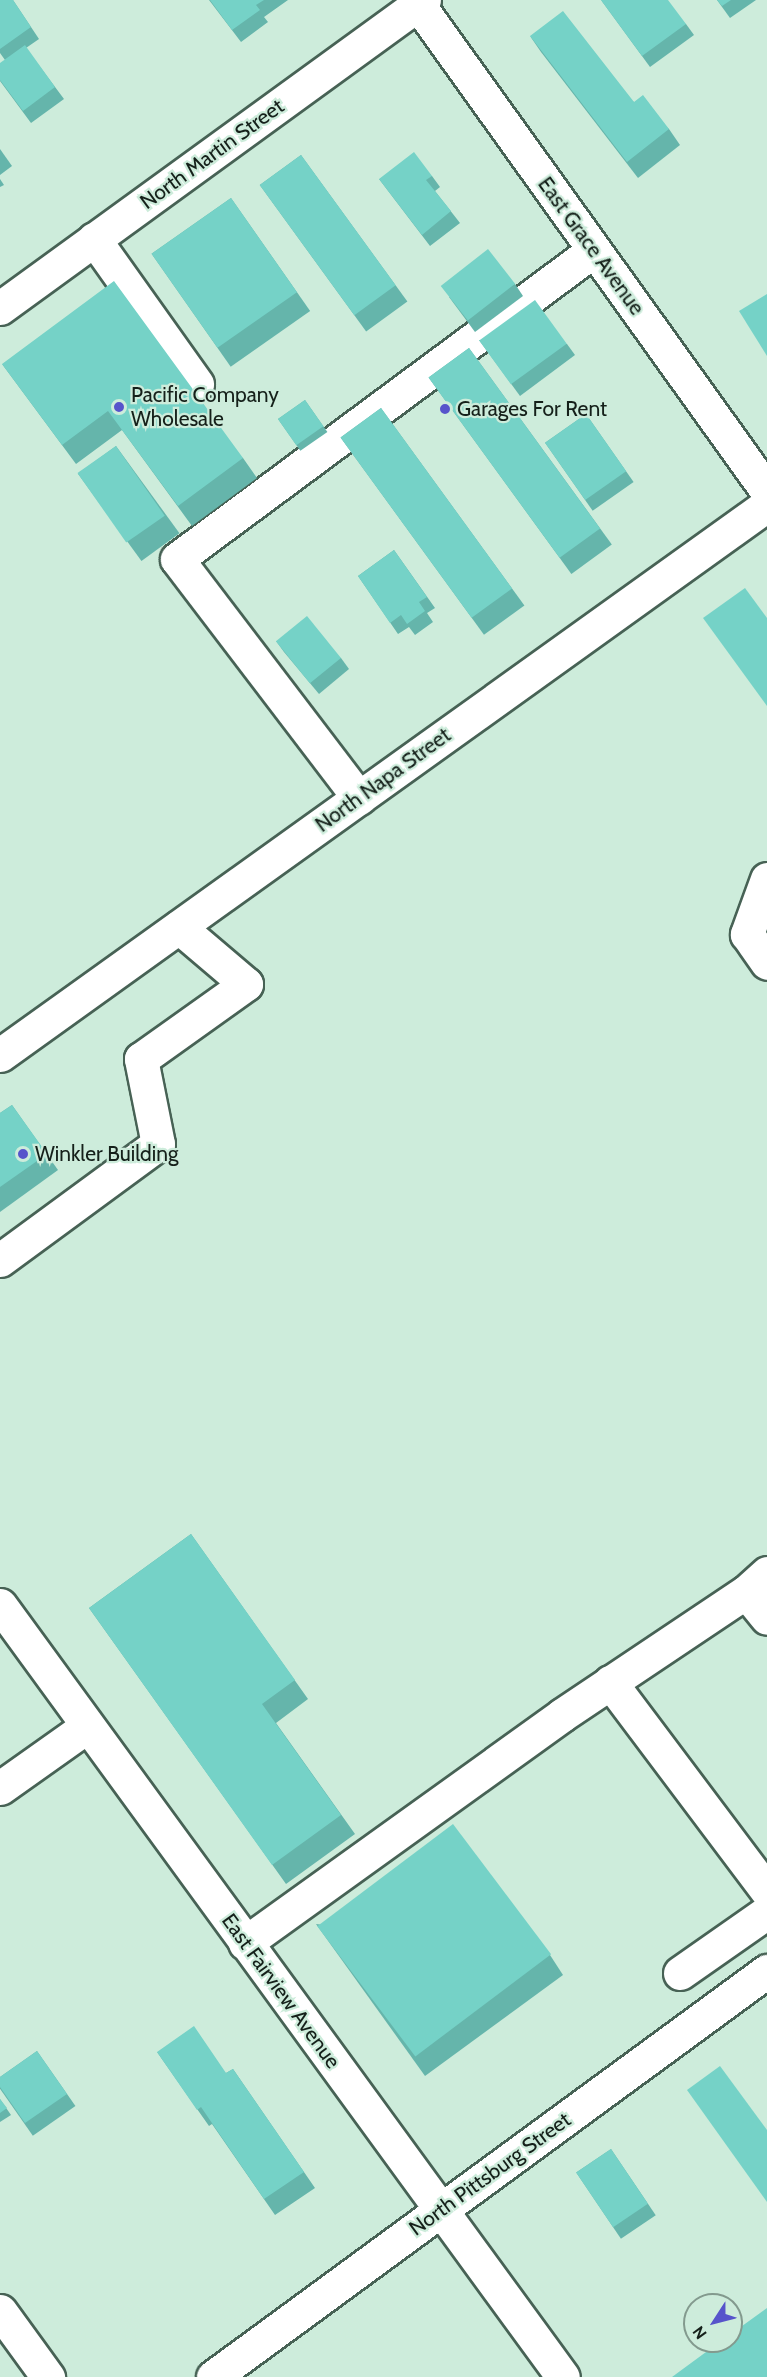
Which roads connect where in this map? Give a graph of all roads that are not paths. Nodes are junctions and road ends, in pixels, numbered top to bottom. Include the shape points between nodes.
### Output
1 (419, 1) edge
2 (94, 239) junction
3 (594, 250) junction
4 (1, 306) edge
5 (197, 384) dead end
6 (767, 491) edge
7 (767, 505) edge
8 (359, 798) junction
9 (767, 879) edge
10 (179, 927) junction
11 (767, 963) edge
12 (0, 1056) edge
13 (5, 1256) edge
14 (756, 1582) edge
15 (0, 1605) edge
16 (767, 1618) edge
17 (610, 1682) junction
18 (87, 1727) junction
19 (0, 1788) edge
20 (767, 1891) edge
21 (767, 1912) edge
22 (245, 1943) junction
23 (767, 1971) edge
24 (680, 1973) dead end
25 (441, 2210) junction
26 (0, 2311) edge
27 (48, 2377) edge
28 (213, 2377) edge
29 (563, 2377) edge

1 - 2 street, North Martin Street
1 - 3 street, East Grace Avenue
2 - 4 street, North Martin Street
2 - 5 street
3 - 6 street, East Grace Avenue
3 - 8 street via 177,559
7 - 8 street, North Napa Street
8 - 10 street, North Napa Street
9 - 11 street via 747,934
10 - 12 street, North Napa Street
10 - 13 street via 246,984 141,1059 158,1144
14 - 16 street
14 - 17 street
15 - 18 street, East Fairview Avenue
17 - 20 street
17 - 22 street
18 - 19 street
18 - 22 street, East Fairview Avenue
21 - 24 street
22 - 25 street, East Fairview Avenue
23 - 25 street, North Pittsburg Street
25 - 28 street, North Pittsburg Street
25 - 29 street, East Fairview Avenue
26 - 27 street

